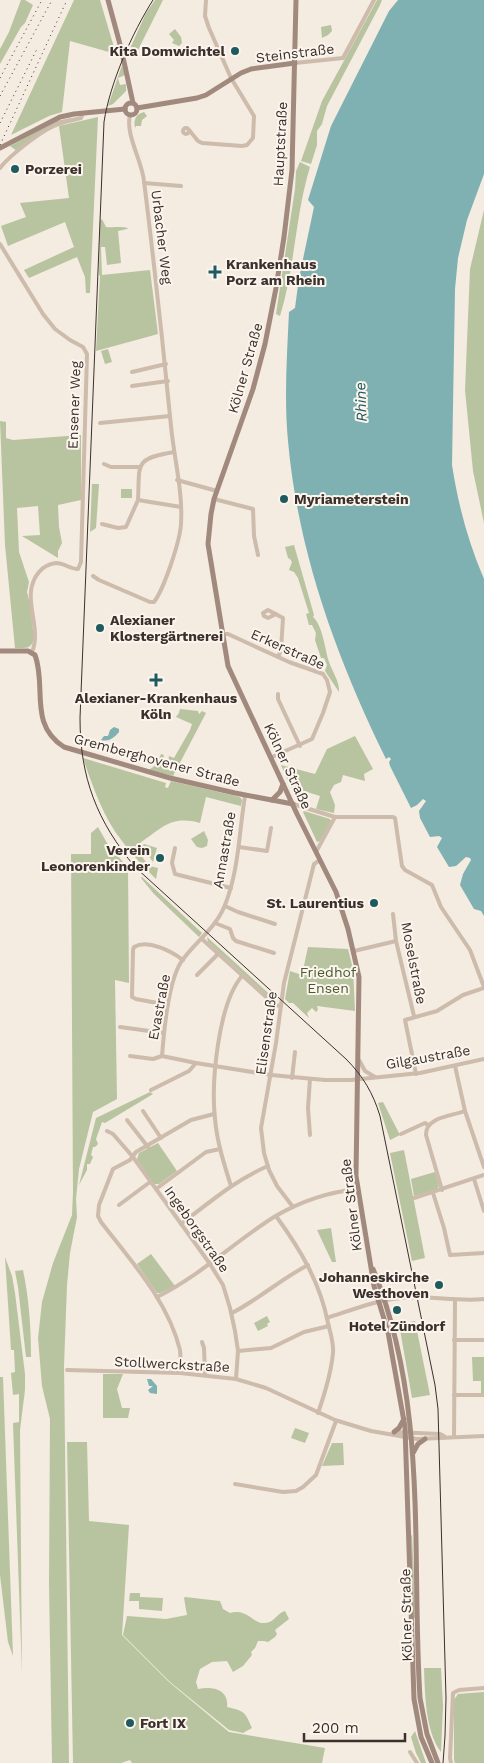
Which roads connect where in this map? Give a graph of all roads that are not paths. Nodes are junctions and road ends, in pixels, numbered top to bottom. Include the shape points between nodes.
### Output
1 (108, 0) edge
2 (206, 0) edge
3 (296, 0) edge
4 (374, 0) edge
5 (295, 64) junction
6 (231, 78) junction
7 (128, 105) junction
8 (137, 108) junction
9 (83, 113) junction
10 (130, 115) junction
11 (189, 130) dead end
12 (0, 148) edge
13 (0, 168) edge
14 (144, 183) junction
15 (181, 186) dead end
16 (0, 244) edge
17 (276, 288) joint
18 (166, 364) junction
19 (132, 372) dead end
20 (168, 381) junction
21 (132, 386) dead end
22 (170, 416) junction
23 (100, 423) dead end
24 (174, 452) junction
25 (104, 464) dead end
26 (139, 467) junction
27 (177, 480) junction
28 (217, 491) junction
29 (214, 499) junction
30 (138, 500) junction
31 (180, 507) junction
32 (102, 524) dead end
33 (258, 555) dead end
34 (93, 576) dead end
35 (276, 614) dead end
36 (223, 634) junction
37 (0, 651) edge
38 (30, 651) junction
39 (278, 657) junction
40 (278, 694) dead end
41 (300, 746) junction
42 (272, 757) junction
43 (283, 784) junction
44 (245, 796) junction
45 (272, 800) junction
46 (292, 804) junction
47 (335, 817) junction
48 (271, 828) dead end
49 (239, 847) junction
50 (175, 848) dead end
51 (316, 852) junction
52 (320, 860) junction
53 (231, 888) junction
54 (225, 906) junction
55 (393, 914) dead end
56 (215, 923) junction
57 (275, 924) dead end
58 (207, 933) joint
59 (202, 939) junction
60 (396, 941) junction
61 (354, 951) junction
62 (274, 953) dead end
63 (218, 954) junction
64 (183, 960) junction
65 (197, 975) dead end
66 (242, 976) junction
67 (484, 987) edge
68 (168, 1005) junction
69 (281, 1006) junction
70 (414, 1016) junction
71 (120, 1027) dead end
72 (164, 1032) junction
73 (295, 1052) dead end
74 (130, 1056) dead end
75 (162, 1056) junction
76 (484, 1059) edge
77 (359, 1060) junction
78 (196, 1063) junction
79 (216, 1066) junction
80 (455, 1066) junction
81 (416, 1074) junction
82 (271, 1075) junction
83 (375, 1077) junction
84 (292, 1078) junction
85 (310, 1079) junction
86 (358, 1079) junction
87 (151, 1090) dead end
88 (143, 1111) dead end
89 (465, 1111) junction
90 (214, 1114) junction
91 (127, 1120) dead end
92 (428, 1125) junction
93 (107, 1131) dead end
94 (401, 1134) dead end
95 (310, 1136) dead end
96 (162, 1138) junction
97 (148, 1147) junction
98 (220, 1149) junction
99 (133, 1157) junction
100 (268, 1166) junction
101 (484, 1166) edge
102 (484, 1175) edge
103 (474, 1179) junction
104 (150, 1182) junction
105 (232, 1186) junction
106 (156, 1189) junction
107 (358, 1189) junction
108 (442, 1190) junction
109 (432, 1193) junction
110 (414, 1198) dead end
111 (119, 1205) dead end
112 (293, 1207) junction
113 (484, 1211) edge
114 (276, 1216) junction
115 (181, 1224) junction
116 (484, 1252) edge
117 (210, 1264) junction
118 (308, 1265) junction
119 (157, 1298) junction
120 (484, 1299) edge
121 (382, 1300) junction
122 (455, 1300) junction
123 (232, 1313) junction
124 (327, 1318) junction
125 (329, 1326) junction
126 (454, 1340) junction
127 (484, 1340) edge
128 (202, 1342) dead end
129 (238, 1351) junction
130 (68, 1370) dead end
131 (180, 1373) junction
132 (205, 1375) junction
133 (236, 1379) junction
134 (454, 1395) junction
135 (484, 1395) edge
136 (318, 1413) junction
137 (404, 1419) junction
138 (336, 1421) junction
139 (394, 1432) junction
140 (385, 1434) junction
141 (405, 1434) junction
142 (412, 1435) junction
143 (484, 1436) edge
144 (446, 1437) junction
145 (454, 1437) junction
146 (425, 1439) junction
147 (413, 1453) junction
148 (235, 1484) dead end
149 (409, 1527) junction
150 (415, 1527) junction
151 (484, 1688) edge
152 (410, 1752) dead end
153 (417, 1763) edge
154 (432, 1763) edge
155 (438, 1763) edge
156 (451, 1763) edge

1 - 7 main road via 121,48
2 - 6 street via 208,28
3 - 5 main road, Hauptstraße
4 - 5 street, Steinstraße via 343,58
5 - 6 main road, Steinstraße via 251,69
5 - 17 main road, Hauptstraße via 292,175
6 - 8 main road, Steinstraße via 202,97
6 - 11 street via 254,116 252,140 242,146 202,143
7 - 8 main road
7 - 9 main road
7 - 10 main road via 126,113
8 - 10 main road via 136,113
9 - 12 main road via 49,121
9 - 13 street via 81,118 47,130
10 - 14 street, Urbacher Weg
14 - 15 street
14 - 18 street, Urbacher Weg
16 - 38 street, Ensener Weg via 43,314 55,329 83,347 87,354 81,562 78,569 54,563 41,570 32,582 35,641
17 - 28 main road, Kölner Straße via 253,389
18 - 19 street
18 - 20 street, Urbacher Weg
20 - 21 street
20 - 22 street, Urbacher Weg
22 - 23 street
22 - 24 street, Urbacher Weg
24 - 26 street via 147,458
24 - 27 street, Urbacher Weg
25 - 26 street
26 - 30 street
27 - 28 street
27 - 31 street, Urbacher Weg
28 - 29 main road, Kölner Straße
29 - 33 street via 254,509
29 - 36 main road, Kölner Straße via 208,544
30 - 31 street
30 - 32 street via 126,527
31 - 34 street, Urbacher Weg via 178,542 154,602
35 - 39 street via 283,618
36 - 39 street, Erkerstraße
36 - 42 main road, Kölner Straße via 228,666
37 - 38 main road
38 - 44 main road, Gremberghovener Straße via 35,655 37,664 43,721 47,732 59,744 161,776
39 - 41 street, Erkerstraße via 323,674 329,686 330,692 312,739
40 - 41 street
41 - 42 street, Erkerstraße
42 - 43 main road, Kölner Straße
43 - 45 main road
43 - 46 main road, Kölner Straße
44 - 45 main road, Gremberghovener Straße
44 - 49 street, Annastraße
45 - 46 main road, Gremberghovener Straße
46 - 47 street
46 - 51 main road, Kölner Straße
47 - 51 street
47 - 67 street via 395,818 402,866 432,884 441,908 470,950
48 - 49 street via 266,854
49 - 53 street, Annastraße
50 - 53 street via 172,863 175,874
51 - 52 main road, Kölner Straße
52 - 61 main road, Kölner Straße via 336,892
52 - 69 street, Elisenstraße via 314,864
53 - 54 street, Annastraße
54 - 56 street, Annastraße
54 - 57 street
55 - 60 street, Moselstraße
56 - 58 street, Annastraße
56 - 62 street via 230,929 236,941
58 - 59 street, Evastraße
59 - 63 street
59 - 64 street, Evastraße
60 - 61 street
60 - 70 street, Moselstraße
61 - 77 main road, Kölner Straße via 359,977
63 - 65 street
63 - 66 street
64 - 68 street, Evastraße via 175,974
64 - 68 street, Evastraße via 171,952 143,944 136,945 132,953 132,996
66 - 69 street via 275,1006
66 - 79 street via 227,1004
67 - 70 street via 437,1011
68 - 72 street, Evastraße
69 - 82 street, Elisenstraße
70 - 81 street via 405,1020
71 - 72 street
72 - 75 street, Evastraße
73 - 84 street
74 - 75 street via 153,1059
75 - 78 street, Evastraße
76 - 80 street, Gilgaustraße
77 - 83 street, Gilgaustraße via 365,1071
77 - 86 main road, Kölner Straße
78 - 79 street, Gilgaustraße
78 - 87 street via 189,1072
79 - 82 street, Gilgaustraße
79 - 90 street
80 - 81 street, Gilgaustraße
80 - 89 street
81 - 83 street, Gilgaustraße
82 - 84 street, Gilgaustraße
82 - 100 street, Elisenstraße via 261,1128
83 - 86 street, Gilgaustraße
84 - 85 street, Gilgaustraße
85 - 86 street, Gilgaustraße
85 - 95 street
86 - 107 main road, Kölner Straße
88 - 96 street
89 - 92 street
89 - 101 street
90 - 96 street via 191,1120
90 - 98 street
91 - 97 street
92 - 94 street via 421,1124
92 - 108 street via 426,1135
93 - 99 street, Ingeborgstraße
96 - 97 street
97 - 99 street
98 - 105 street
98 - 106 street via 206,1152
99 - 104 street, Ingeborgstraße
99 - 119 street via 113,1170 98,1216
100 - 105 street
100 - 112 street, Elisenstraße via 277,1186
102 - 103 street
103 - 108 street
103 - 113 street
104 - 106 street, Ingeborgstraße
104 - 111 street
105 - 115 street
106 - 115 street, Ingeborgstraße
107 - 112 street
107 - 121 main road, Kölner Straße via 374,1286
108 - 109 street
109 - 110 street
109 - 116 street via 450,1255
112 - 114 street
114 - 117 street
114 - 118 street
115 - 117 street, Ingeborgstraße
117 - 119 street
117 - 123 street, Ingeborgstraße via 223,1285
118 - 123 street
118 - 124 street
119 - 131 street via 175,1334 180,1352
120 - 122 street
121 - 122 street via 415,1297
121 - 124 street
121 - 137 main road, Kölner Straße
121 - 142 main road, Kölner Straße via 396,1338
122 - 126 street
123 - 129 street, Ingeborgstraße
124 - 125 street
125 - 129 street via 304,1332 271,1348
125 - 136 street via 333,1351 328,1383
126 - 127 street
126 - 134 street
128 - 132 street
129 - 133 street, Ingeborgstraße
130 - 131 street, Stollwerckstraße
131 - 132 street, Stollwerckstraße
132 - 133 street, Stollwerckstraße
133 - 136 street, Stollwerckstraße via 266,1388
134 - 135 street
134 - 145 street
136 - 138 street, Stollwerckstraße
137 - 139 main road
137 - 141 main road, Kölner Straße
138 - 140 street, Stollwerckstraße
138 - 148 street via 316,1475 303,1487 283,1492
139 - 140 street, Stollwerckstraße
139 - 141 street, Stollwerckstraße
140 - 141 street, Stollwerckstraße
141 - 142 street, Stollwerckstraße
141 - 149 main road, Kölner Straße
142 - 144 street via 440,1434
142 - 146 street
142 - 147 main road, Kölner Straße
143 - 145 street
144 - 145 street
144 - 146 street
146 - 147 main road
147 - 150 main road, Kölner Straße
149 - 150 main road
149 - 154 main road, Kölner Straße via 414,1699 421,1737
150 - 155 main road, Kölner Straße via 421,1706
151 - 156 street via 453,1693
152 - 153 street

